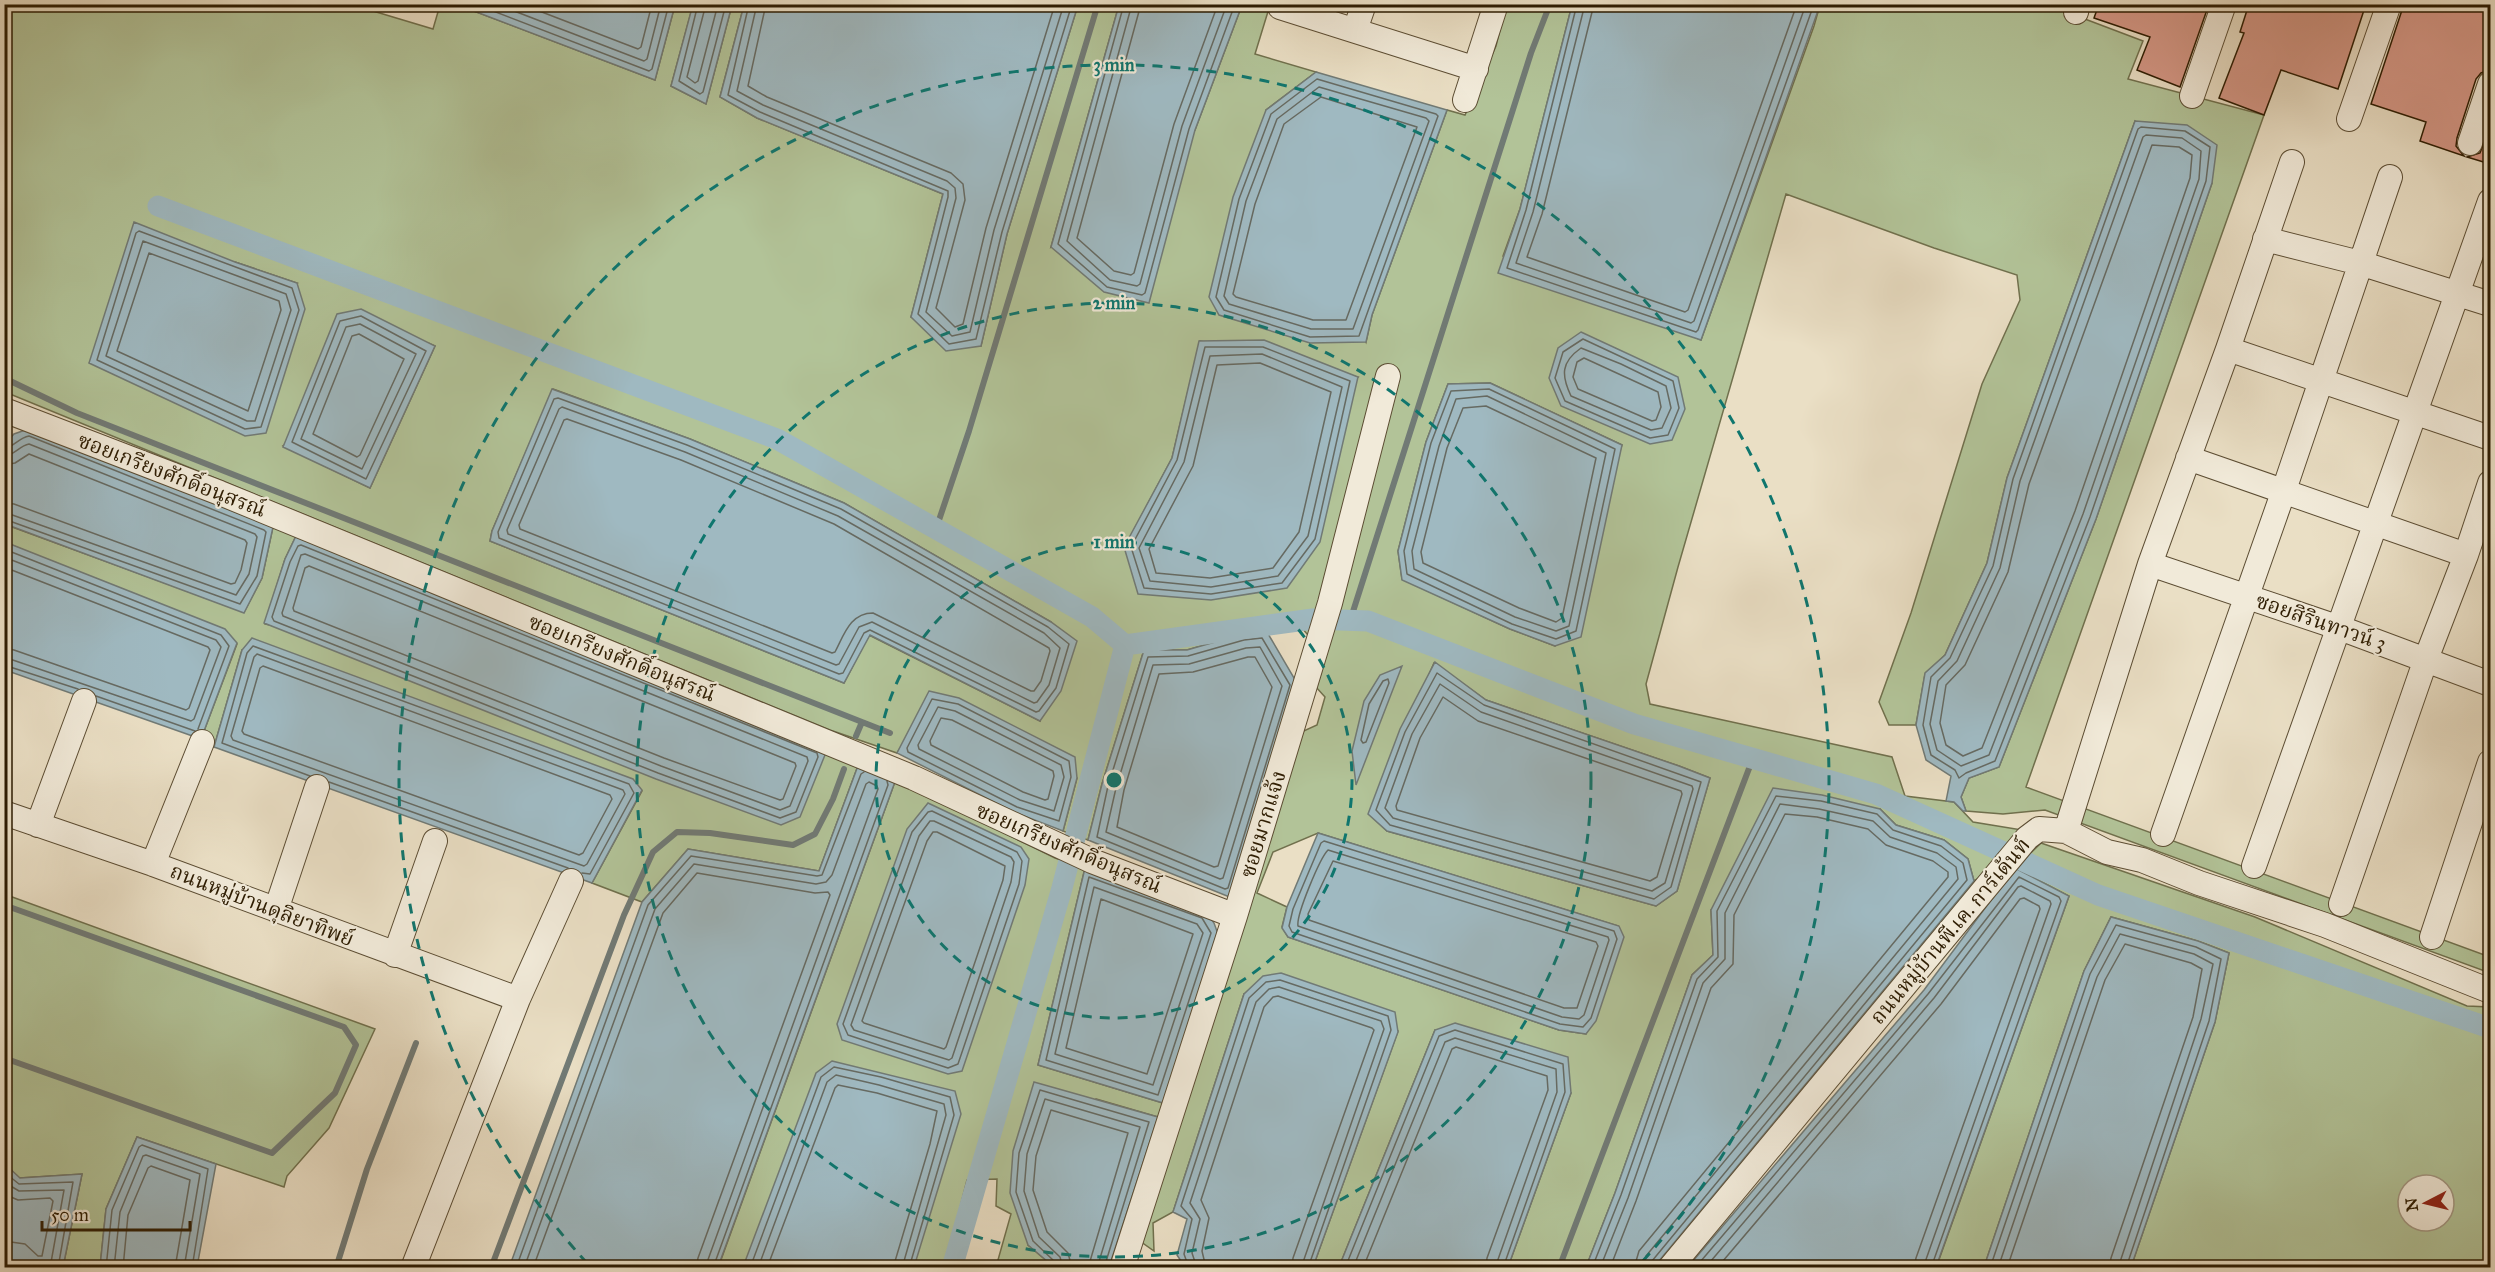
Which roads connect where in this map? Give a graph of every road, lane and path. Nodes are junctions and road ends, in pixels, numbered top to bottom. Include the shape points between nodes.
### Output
1 (1364, 4) edge
2 (1496, 4) edge
3 (2224, 4) edge
4 (2389, 4) edge
5 (1280, 7) dead end
6 (1355, 30) junction
7 (1476, 69) junction
8 (2490, 84) edge
9 (2192, 96) dead end
10 (1465, 100) dead end
11 (2349, 119) dead end
12 (2470, 143) dead end
13 (2292, 162) dead end
14 (2390, 177) dead end
15 (2490, 201) edge
16 (2265, 239) junction
17 (2360, 263) junction
18 (2456, 294) junction
19 (2490, 304) edge
20 (2228, 349) junction
21 (1388, 376) dead end
22 (2321, 381) junction
23 (4, 410) edge
24 (2413, 413) junction
25 (2490, 438) edge
26 (2188, 458) junction
27 (2490, 483) edge
28 (2283, 493) junction
29 (2376, 526) junction
30 (2466, 555) junction
31 (2150, 564) junction
32 (2245, 596) junction
33 (2340, 628) junction
34 (2426, 659) junction
35 (2490, 684) edge
36 (84, 701) dead end
37 (202, 742) dead end
38 (2490, 762) edge
39 (317, 788) dead end
40 (4, 813) edge
41 (38, 825) junction
42 (2066, 831) junction
43 (2163, 834) dead end
44 (435, 840) dead end
45 (153, 864) junction
46 (2254, 866) dead end
47 (571, 881) dead end
48 (2341, 904) dead end
49 (276, 910) junction
50 (1235, 916) junction
51 (2432, 937) dead end
52 (395, 955) junction
53 (2490, 991) edge
54 (518, 999) junction
55 (412, 1268) edge
56 (1122, 1268) edge
57 (1670, 1268) edge

1 - 6 street
2 - 7 street
3 - 9 street
4 - 11 street
5 - 6 street
6 - 7 street
7 - 10 street
8 - 12 street
13 - 16 street
14 - 17 street
15 - 18 street
16 - 17 street
16 - 20 street
17 - 18 street
17 - 22 street
18 - 19 street
18 - 24 street
20 - 22 street
20 - 26 street
21 - 50 street, ซอยมากแจ้ง via 1330,603
22 - 24 street
22 - 28 street
23 - 50 street, ซอยเกรียงศักดิ์อนุสรณ์ via 220,493 914,778 1092,861
24 - 25 street
24 - 29 street
26 - 28 street
26 - 31 street
27 - 30 street
28 - 29 street
28 - 32 street
29 - 30 street
29 - 33 street
30 - 34 street
31 - 32 street, ซอยสิรินทาวน์ 3
31 - 42 street
32 - 33 street, ซอยสิรินทาวน์ 3
32 - 43 street
33 - 34 street, ซอยสิรินทาวน์ 3
33 - 46 street
34 - 35 street, ซอยสิรินทาวน์ 3
34 - 48 street
36 - 41 street
37 - 45 street
38 - 51 street
39 - 49 street
40 - 41 street, ถนนหมู่บ้านดุลิยาทิพย์
41 - 45 street, ถนนหมู่บ้านดุลิยาทิพย์
42 - 53 street, ถนนหมู่บ้านพี.เค. การ์เด้นท์ via 2107,852 2142,860 2325,925
42 - 57 street, ถนนหมู่บ้านพี.เค. การ์เด้นท์ via 2039,829 2027,838
44 - 52 street
45 - 49 street, ถนนหมู่บ้านดุลิยาทิพย์
47 - 54 street
49 - 52 street, ถนนหมู่บ้านดุลิยาทิพย์
50 - 56 street, ซอยมากแจ้ง
52 - 54 street, ถนนหมู่บ้านดุลิยาทิพย์
54 - 55 street

